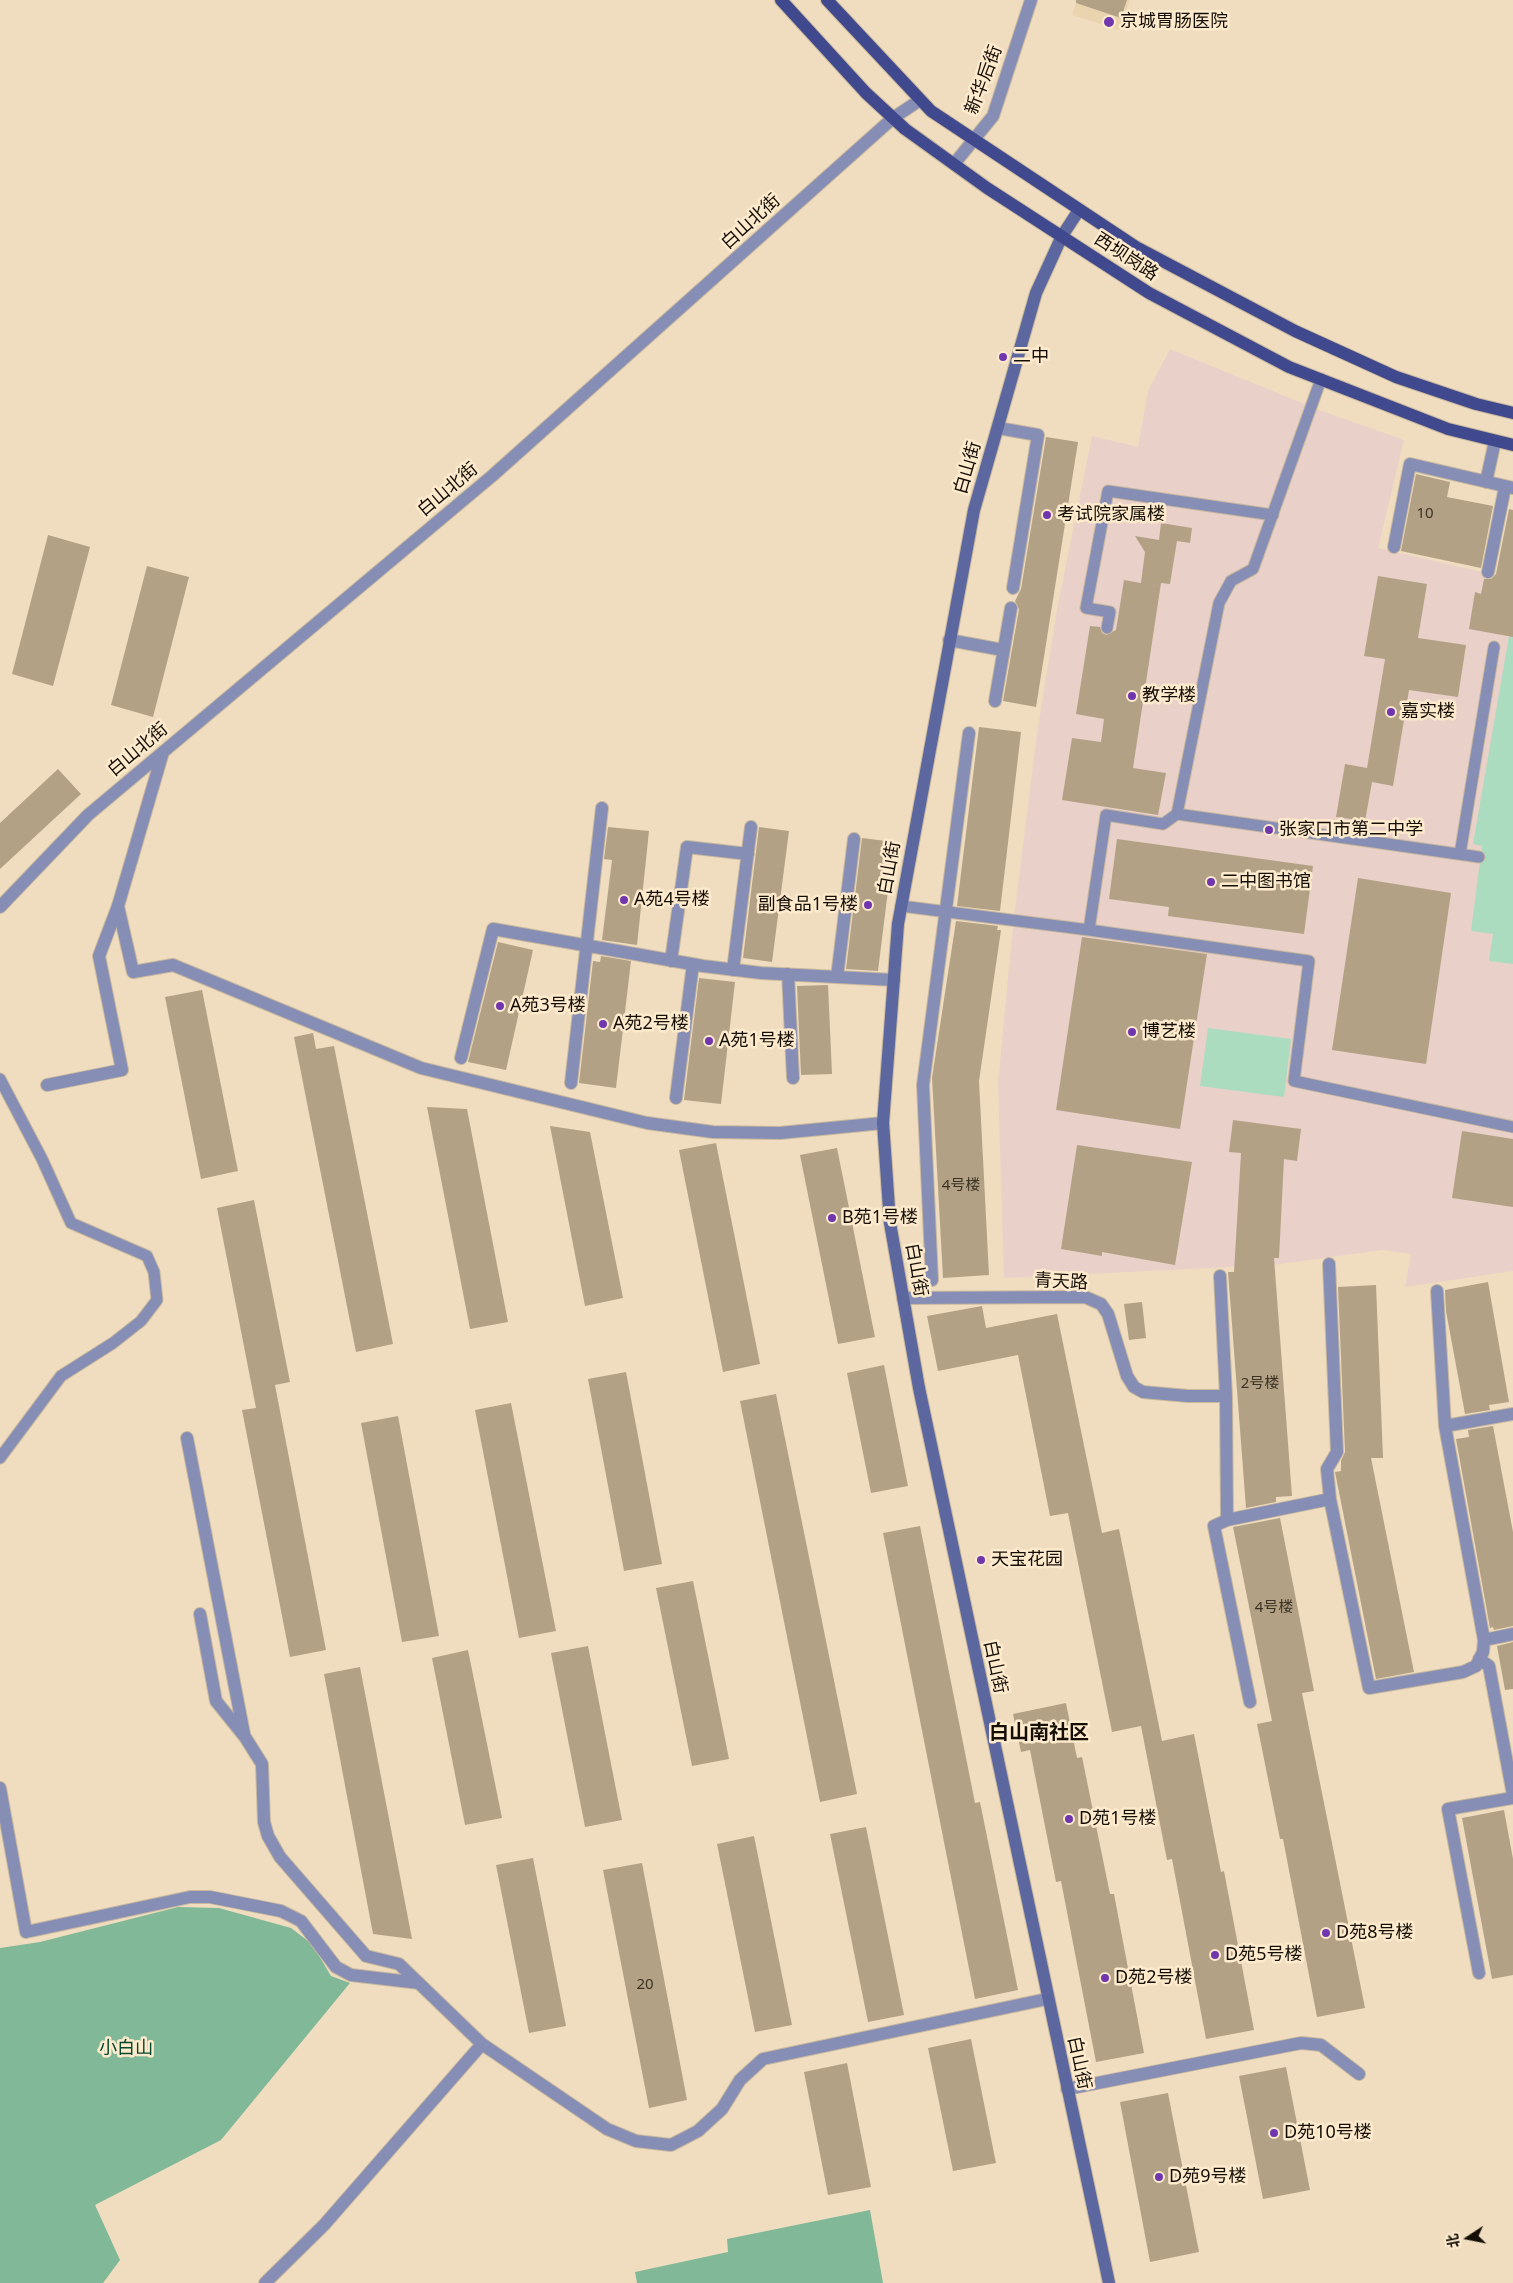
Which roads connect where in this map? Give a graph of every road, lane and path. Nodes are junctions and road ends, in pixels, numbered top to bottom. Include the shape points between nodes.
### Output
1 (781, 0) edge
2 (827, 0) edge
3 (1032, 0) edge
4 (920, 100) junction
5 (893, 118) junction
6 (974, 141) junction
7 (954, 164) junction
8 (1079, 210) junction
9 (1062, 236) junction
10 (1322, 379) junction
11 (1513, 413) edge
12 (998, 428) junction
13 (1495, 441) junction
14 (1513, 445) edge
15 (1486, 482) junction
16 (1509, 488) edge
17 (1273, 515) junction
18 (1394, 547) dead end
19 (1488, 572) dead end
20 (1013, 588) dead end
21 (1011, 608) dead end
22 (1107, 628) dead end
23 (950, 640) junction
24 (1494, 647) dead end
25 (1003, 650) junction
26 (994, 700) dead end
27 (969, 733) dead end
28 (163, 752) junction
29 (602, 808) dead end
30 (1177, 814) junction
31 (751, 827) dead end
32 (854, 839) dead end
33 (748, 854) junction
34 (1460, 854) junction
35 (1479, 857) dead end
36 (118, 906) junction
37 (901, 906) junction
38 (0, 907) edge
39 (944, 912) junction
40 (1089, 930) junction
41 (586, 947) junction
42 (671, 961) junction
43 (693, 964) junction
44 (733, 970) junction
45 (788, 974) junction
46 (837, 977) junction
47 (894, 980) junction
48 (461, 1058) dead end
49 (793, 1078) dead end
50 (0, 1079) edge
51 (571, 1083) dead end
52 (47, 1085) dead end
53 (676, 1098) dead end
54 (883, 1123) junction
55 (1513, 1127) edge
56 (1330, 1264) dead end
57 (1220, 1276) dead end
58 (932, 1280) dead end
59 (1437, 1291) dead end
60 (903, 1298) junction
61 (1226, 1396) junction
62 (1513, 1414) edge
63 (1445, 1426) junction
64 (187, 1438) dead end
65 (0, 1458) edge
66 (1330, 1500) junction
67 (1227, 1520) junction
68 (200, 1614) dead end
69 (1513, 1634) edge
70 (1484, 1640) junction
71 (1479, 1659) junction
72 (1250, 1702) dead end
73 (245, 1737) junction
74 (0, 1788) edge
75 (1513, 1796) edge
76 (1479, 1973) dead end
77 (419, 1983) junction
78 (1047, 1999) junction
79 (482, 2044) junction
80 (1359, 2074) dead end
81 (1067, 2089) junction
82 (265, 2283) edge
83 (1109, 2283) edge

1 - 5 main road, 西坝岗路
2 - 4 main road, 西坝岗路
3 - 6 street, 新华后街 via 992,116
4 - 5 street, 白山北街
4 - 6 main road, 西坝岗路
5 - 7 main road, 西坝岗路
5 - 28 street, 白山北街 via 492,476
6 - 7 street, 新华后街
6 - 8 main road, 西坝岗路
7 - 9 main road, 西坝岗路
8 - 9 main road, 白山街
8 - 11 main road, 西坝岗路 via 1136,247 1296,331 1396,378
9 - 10 main road, 西坝岗路 via 1149,293 1289,367
9 - 12 main road, 白山街 via 1036,293
10 - 13 main road, 西坝岗路 via 1448,429
10 - 17 lane
12 - 20 street via 1038,435
12 - 23 main road, 白山街 via 974,510
13 - 14 main road, 西坝岗路
13 - 15 street
15 - 16 street
15 - 18 street via 1410,464
16 - 19 street
17 - 22 lane via 1108,490 1086,608 1110,612
17 - 30 lane via 1253,569 1230,581 1219,603
21 - 25 street
23 - 25 street
23 - 37 main road, 白山街
24 - 34 lane
25 - 26 street
27 - 39 street
28 - 36 street
28 - 38 street, 白山北街 via 88,815
29 - 41 street
30 - 34 lane
30 - 40 lane via 1163,824 1106,815
31 - 33 street
32 - 46 street
33 - 42 street via 687,847
33 - 44 street
34 - 35 lane
36 - 52 street via 98,956 122,1070
36 - 54 street via 133,972 173,965 421,1068 647,1123 714,1132 780,1133
37 - 39 lane
37 - 47 main road, 白山街
39 - 40 lane
39 - 58 street via 923,1085
40 - 55 lane via 1309,961 1294,1081
41 - 42 street
41 - 48 street via 493,930
41 - 51 street
42 - 43 street
43 - 44 street
43 - 53 street
44 - 45 street
45 - 46 street
45 - 49 street
46 - 47 street
47 - 54 main road, 白山街
50 - 65 lane via 72,1223 146,1256 154,1272 157,1300 141,1320 113,1343 61,1376
54 - 60 main road, 白山街 via 890,1223
56 - 66 street via 1337,1452 1327,1469
57 - 61 street
59 - 63 street
60 - 61 street, 青天路 via 1085,1297 1101,1304 1108,1314 1127,1376 1134,1387 1143,1392
60 - 78 main road, 白山街 via 923,1408
61 - 67 street
62 - 63 street
63 - 70 street
64 - 73 street
66 - 67 street
66 - 71 street via 1369,1688 1463,1672 1476,1666
67 - 72 street via 1214,1526
68 - 73 street via 216,1701
69 - 70 street
70 - 71 street
71 - 75 street via 1489,1666
73 - 77 street via 262,1764 264,1822 280,1857 366,1956 399,1964
74 - 77 street via 26,1932 190,1897 210,1897 281,1911 301,1921 336,1967 351,1975
75 - 76 street via 1448,1809
77 - 79 street
78 - 79 street via 763,2059 740,2080 722,2110 698,2131 672,2145 636,2141 607,2129
78 - 81 main road, 白山街
79 - 82 street via 324,2225
80 - 81 street via 1321,2045 1301,2043
81 - 83 main road, 白山街

